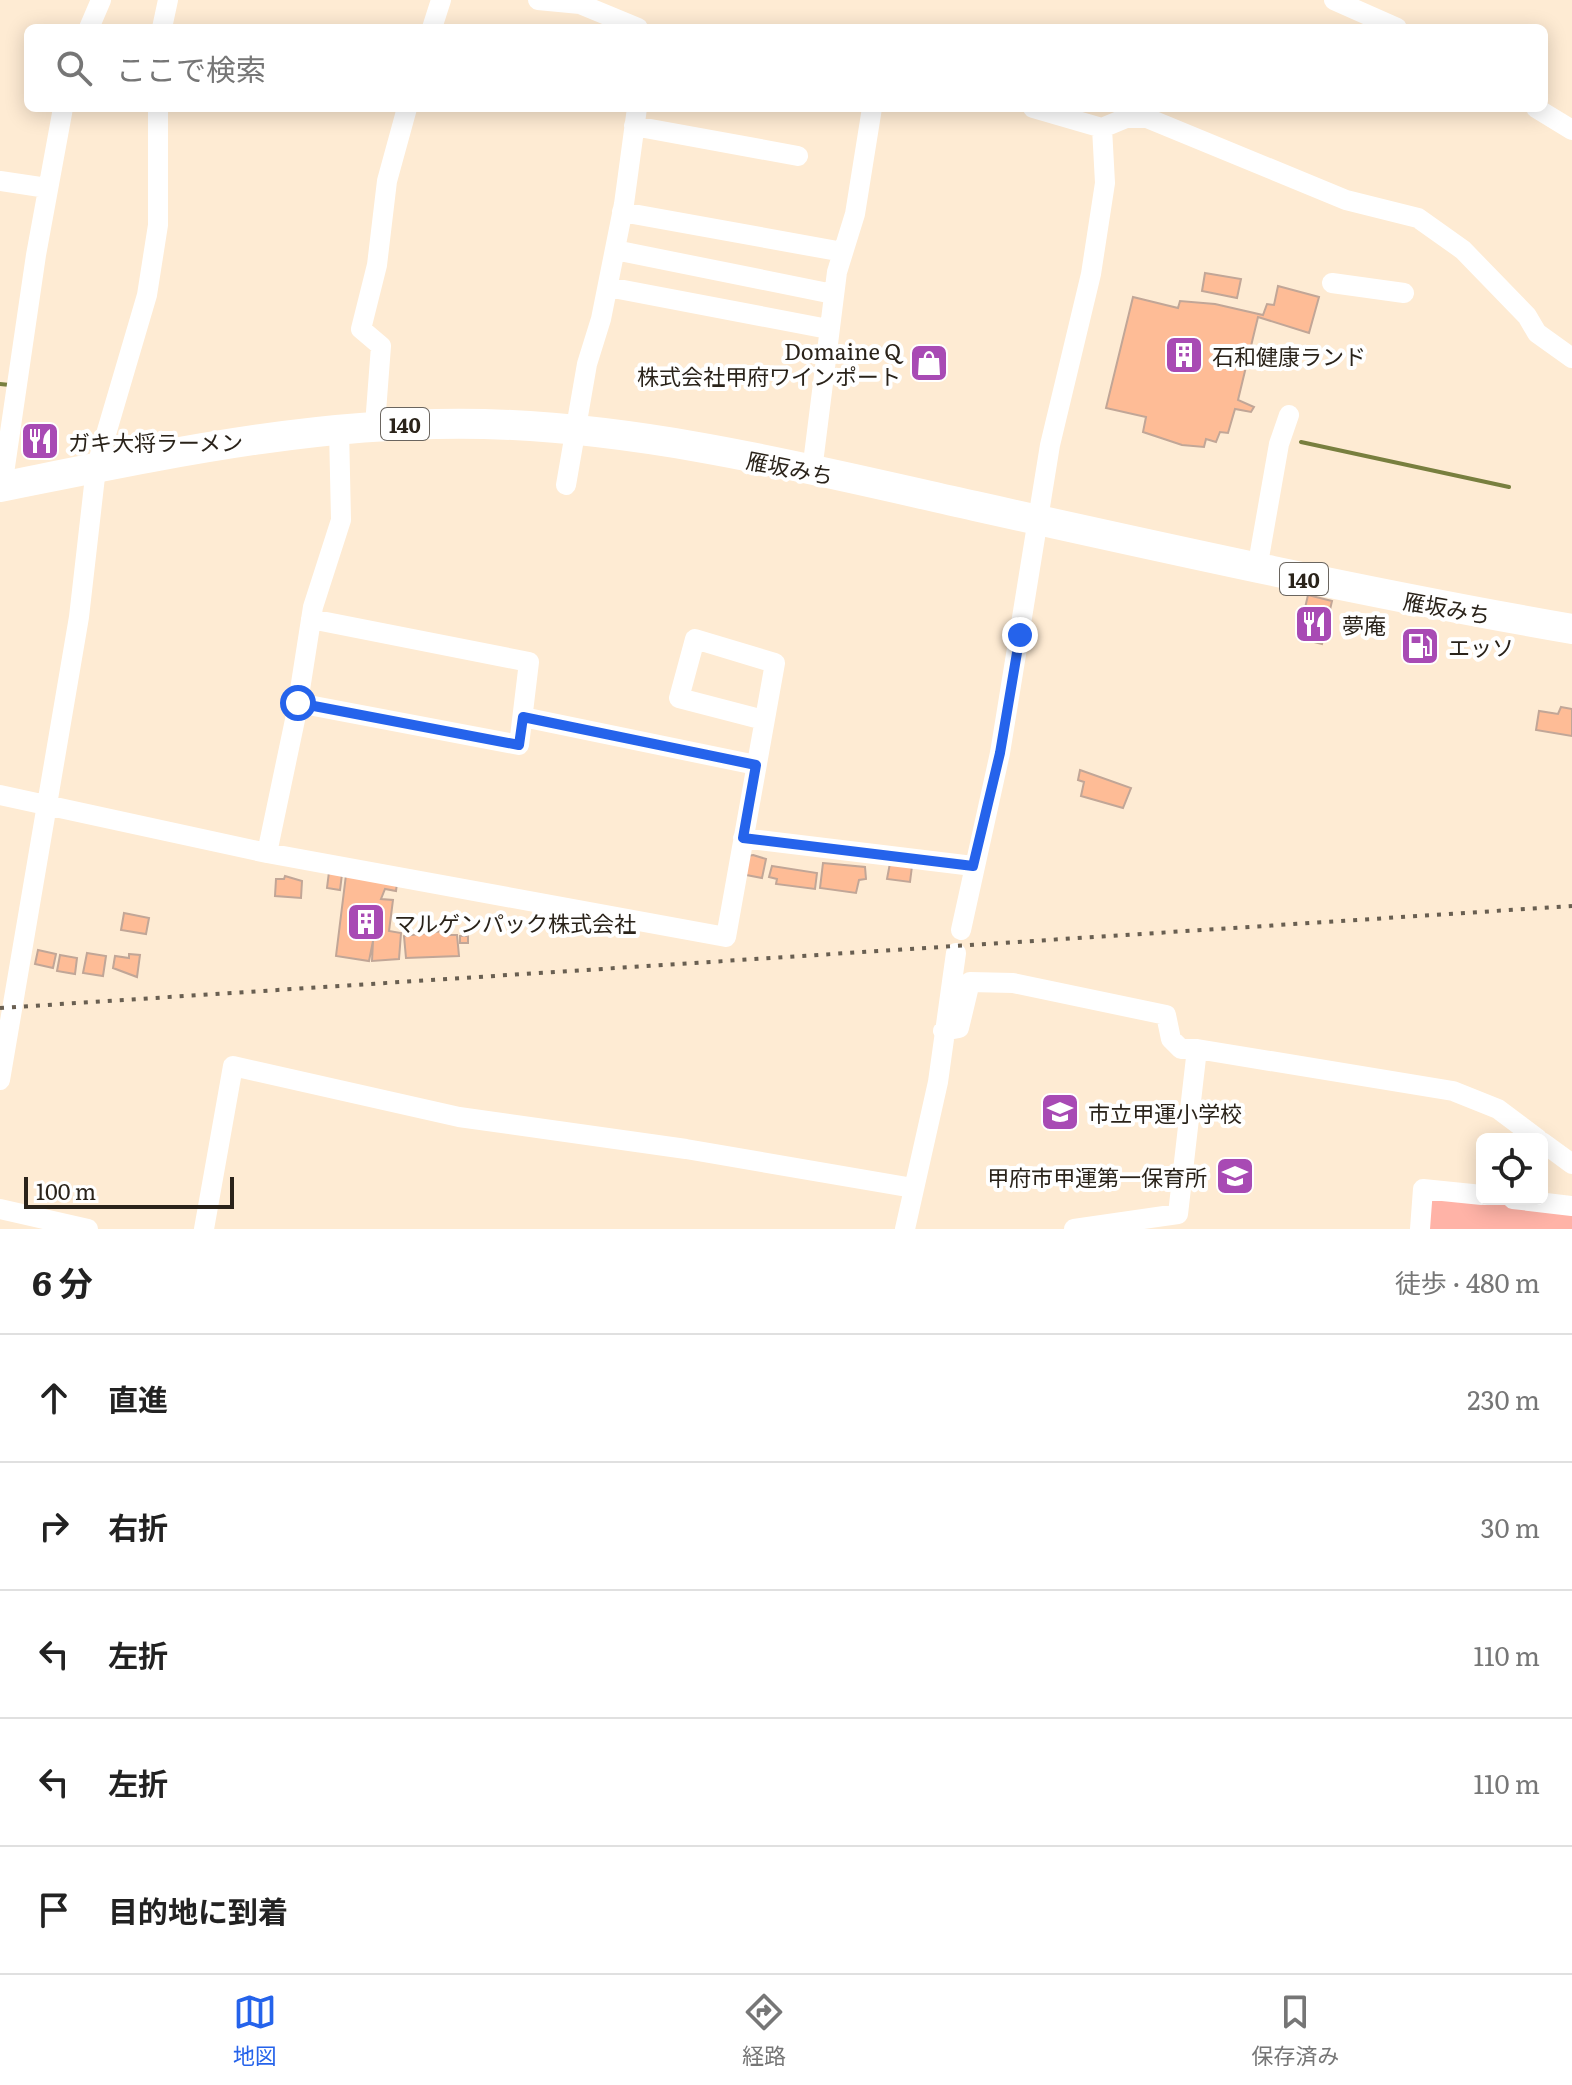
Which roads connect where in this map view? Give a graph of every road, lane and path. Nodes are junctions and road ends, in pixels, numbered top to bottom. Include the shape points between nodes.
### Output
1 (101, 0) edge
2 (168, 0) edge
3 (441, 0) edge
4 (538, 0) edge
5 (1334, 0) edge
6 (91, 24) edge
7 (163, 24) edge
8 (433, 24) edge
9 (628, 24) edge
10 (1388, 24) edge
11 (62, 112) edge
12 (158, 112) edge
13 (406, 112) edge
14 (871, 112) edge
15 (1047, 112) edge
16 (1543, 112) edge
17 (635, 117) edge
18 (1102, 128) junction
19 (1572, 130) edge
20 (798, 156) dead end
21 (0, 181) edge
22 (47, 188) junction
23 (622, 212) junction
24 (615, 250) junction
25 (843, 252) junction
26 (1332, 283) dead end
27 (608, 287) junction
28 (1404, 293) dead end
29 (833, 294) junction
30 (828, 329) junction
31 (1572, 358) edge
32 (1289, 415) dead end
33 (375, 425) junction
34 (339, 428) junction
35 (573, 430) junction
36 (96, 468) junction
37 (812, 471) junction
38 (566, 485) dead end
39 (1, 487) edge
40 (1037, 519) junction
41 (1257, 569) junction
42 (311, 619) junction
43 (1572, 629) edge
44 (298, 703) junction
45 (523, 717) junction
46 (764, 720) junction
47 (756, 765) junction
48 (0, 795) edge
49 (47, 808) junction
50 (743, 838) junction
51 (267, 853) junction
52 (973, 866) junction
53 (961, 930) dead end
54 (956, 953) dead end
55 (943, 1031) junction
56 (1197, 1049) junction
57 (0, 1080) edge
58 (1531, 1133) edge
59 (1548, 1146) edge
60 (1572, 1164) edge
61 (913, 1188) junction
62 (1476, 1194) edge
63 (1548, 1203) edge
64 (1572, 1206) edge
65 (0, 1209) edge
66 (1180, 1222) edge
67 (42, 1224) edge
68 (88, 1229) edge
69 (204, 1229) edge
70 (905, 1229) edge
71 (1074, 1229) edge
72 (1420, 1229) edge

1 - 6 street
2 - 7 street
3 - 8 street
4 - 9 street via 580,4
5 - 10 street
11 - 22 street
12 - 36 street via 158,225 147,295
13 - 33 street via 387,181 377,265 361,329 381,346
14 - 25 street via 858,201
15 - 18 street
16 - 19 street
17 - 20 street
17 - 23 street
18 - 31 street via 1126,118 1147,118 1346,200 1418,218 1463,250 1537,333
18 - 40 street via 1105,183 1091,274
21 - 22 street
22 - 39 street
23 - 24 street
23 - 25 street
24 - 27 street
24 - 29 street
25 - 29 street
26 - 28 street
27 - 30 street
27 - 35 street
29 - 30 street
30 - 37 street
32 - 41 street
33 - 34 highway, 雁坂みち / 140
33 - 35 highway, 雁坂みち / 140
34 - 36 highway, 雁坂みち / 140
34 - 42 street via 341,520
35 - 37 highway, 雁坂みち / 140
35 - 38 street
36 - 39 highway, 雁坂みち / 140
36 - 49 street via 89,552
37 - 40 highway, 雁坂みち / 140
40 - 41 highway, 雁坂みち / 140
40 - 52 street via 1000,753
41 - 43 highway, 雁坂みち / 140
42 - 44 street
42 - 45 street via 529,662
44 - 45 street via 519,745
44 - 51 street
45 - 47 street
46 - 46 street via 679,698 695,639 775,663
46 - 47 street
47 - 50 street
48 - 49 street
49 - 51 street
49 - 57 street
50 - 51 street via 726,937
50 - 52 street
52 - 53 street
54 - 55 street
55 - 56 street via 959,1028 970,982 1013,983 1166,1015 1171,1039 1181,1049
55 - 61 street via 938,1082
56 - 58 street via 1453,1091 1498,1109
56 - 66 street
59 - 60 street
61 - 69 street via 459,1117 233,1066
61 - 70 street
62 - 72 street via 1423,1189
63 - 64 street
65 - 67 street
66 - 71 street
67 - 68 street

